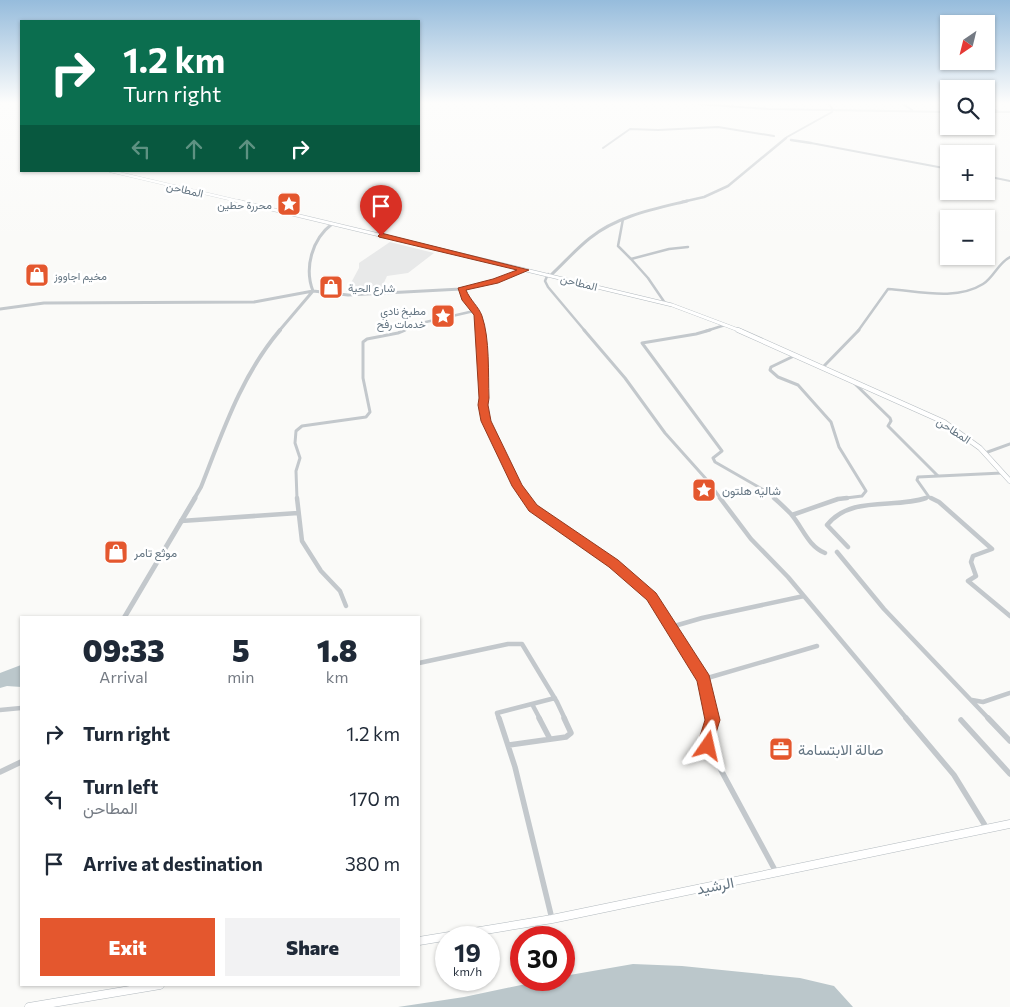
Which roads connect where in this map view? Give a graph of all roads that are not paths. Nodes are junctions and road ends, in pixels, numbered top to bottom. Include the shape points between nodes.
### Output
1 (772, 151) edge
2 (853, 151) edge
3 (940, 167) edge
4 (114, 172) edge
5 (995, 178) edge
6 (1010, 181) edge
7 (623, 219) junction
8 (332, 224) junction
9 (688, 247) dead end
10 (1010, 258) edge
11 (631, 259) junction
12 (525, 270) junction
13 (549, 275) junction
14 (462, 288) junction
15 (313, 291) junction
16 (665, 303) junction
17 (0, 309) edge
18 (474, 312) junction
19 (725, 325) junction
20 (796, 354) junction
21 (824, 366) junction
22 (854, 381) junction
23 (1010, 444) edge
24 (986, 453) junction
25 (1002, 473) junction
26 (938, 476) junction
27 (1010, 481) edge
28 (929, 497) junction
29 (298, 513) junction
30 (792, 514) junction
31 (181, 521) junction
32 (848, 548) dead end
33 (837, 552) dead end
34 (825, 553) dead end
35 (804, 596) junction
36 (346, 606) dead end
37 (125, 616) edge
38 (1010, 616) edge
39 (671, 627) junction
40 (817, 646) dead end
41 (420, 663) edge
42 (704, 679) junction
43 (1010, 693) edge
44 (554, 698) junction
45 (971, 700) junction
46 (532, 704) junction
47 (20, 708) edge
48 (0, 710) edge
49 (961, 720) dead end
50 (550, 739) junction
51 (1010, 741) edge
52 (509, 745) junction
53 (20, 762) edge
54 (0, 772) edge
55 (1010, 774) edge
56 (1010, 824) edge
57 (986, 827) junction
58 (776, 872) junction
59 (552, 919) junction
60 (420, 941) edge
61 (154, 986) edge
62 (29, 1007) edge

1 - 7 street via 728,186 704,197
2 - 3 street
4 - 8 main road, المطاحن
5 - 6 street
7 - 11 street via 618,246
7 - 13 street via 591,237
8 - 12 main road, المطاحن
8 - 15 street via 322,232 312,249 309,278
9 - 11 street
10 - 21 street via 1000,263 985,283 961,292 888,289 859,330
11 - 16 street
12 - 13 main road, المطاحن
12 - 14 street
13 - 16 main road, المطاحن
13 - 35 street via 545,282 548,287 625,378 751,539
14 - 15 street via 348,295
14 - 18 street
15 - 17 street via 254,302 44,303
15 - 31 street via 268,344 247,376 201,487
16 - 19 main road, المطاحن
18 - 29 street via 417,324 364,342 363,378 370,412 366,417 302,426 296,431 295,443 300,458 296,471
18 - 39 street via 478,315 486,421 517,486 533,508 614,564 649,593
19 - 20 main road, المطاحن
19 - 30 street via 696,334 642,343 722,452 713,458 715,462 769,493
20 - 21 main road, المطاحن
20 - 30 street via 770,370 798,385 831,422 839,447 866,491 862,496 838,498
21 - 22 main road, المطاحن
22 - 24 main road, المطاحن via 944,422
22 - 26 street via 890,418 888,426
23 - 24 street
24 - 25 main road, المطاحن
25 - 26 street
25 - 27 main road, المطاحن
26 - 28 street via 917,478
28 - 32 street via 915,502 843,509 827,525
28 - 38 street via 939,502 992,549 973,556 971,562 976,576 968,581
29 - 31 street
29 - 36 street via 302,541 321,571 340,592
30 - 34 street via 811,543
31 - 37 street
33 - 45 street via 884,609
35 - 39 street
35 - 57 street via 954,775
39 - 42 street
40 - 42 street
41 - 44 street via 508,644 522,644
42 - 58 street via 712,720 707,736 708,746
43 - 45 street via 983,702
44 - 46 street
44 - 50 street via 571,733 568,737
45 - 51 street
46 - 50 street
46 - 52 street via 496,712
47 - 48 street
49 - 55 street
50 - 52 street
52 - 59 street
53 - 54 street
56 - 57 main road, الرشيد
57 - 58 main road, الرشيد
58 - 59 main road, الرشيد
59 - 60 main road, الرشيد
61 - 62 main road

